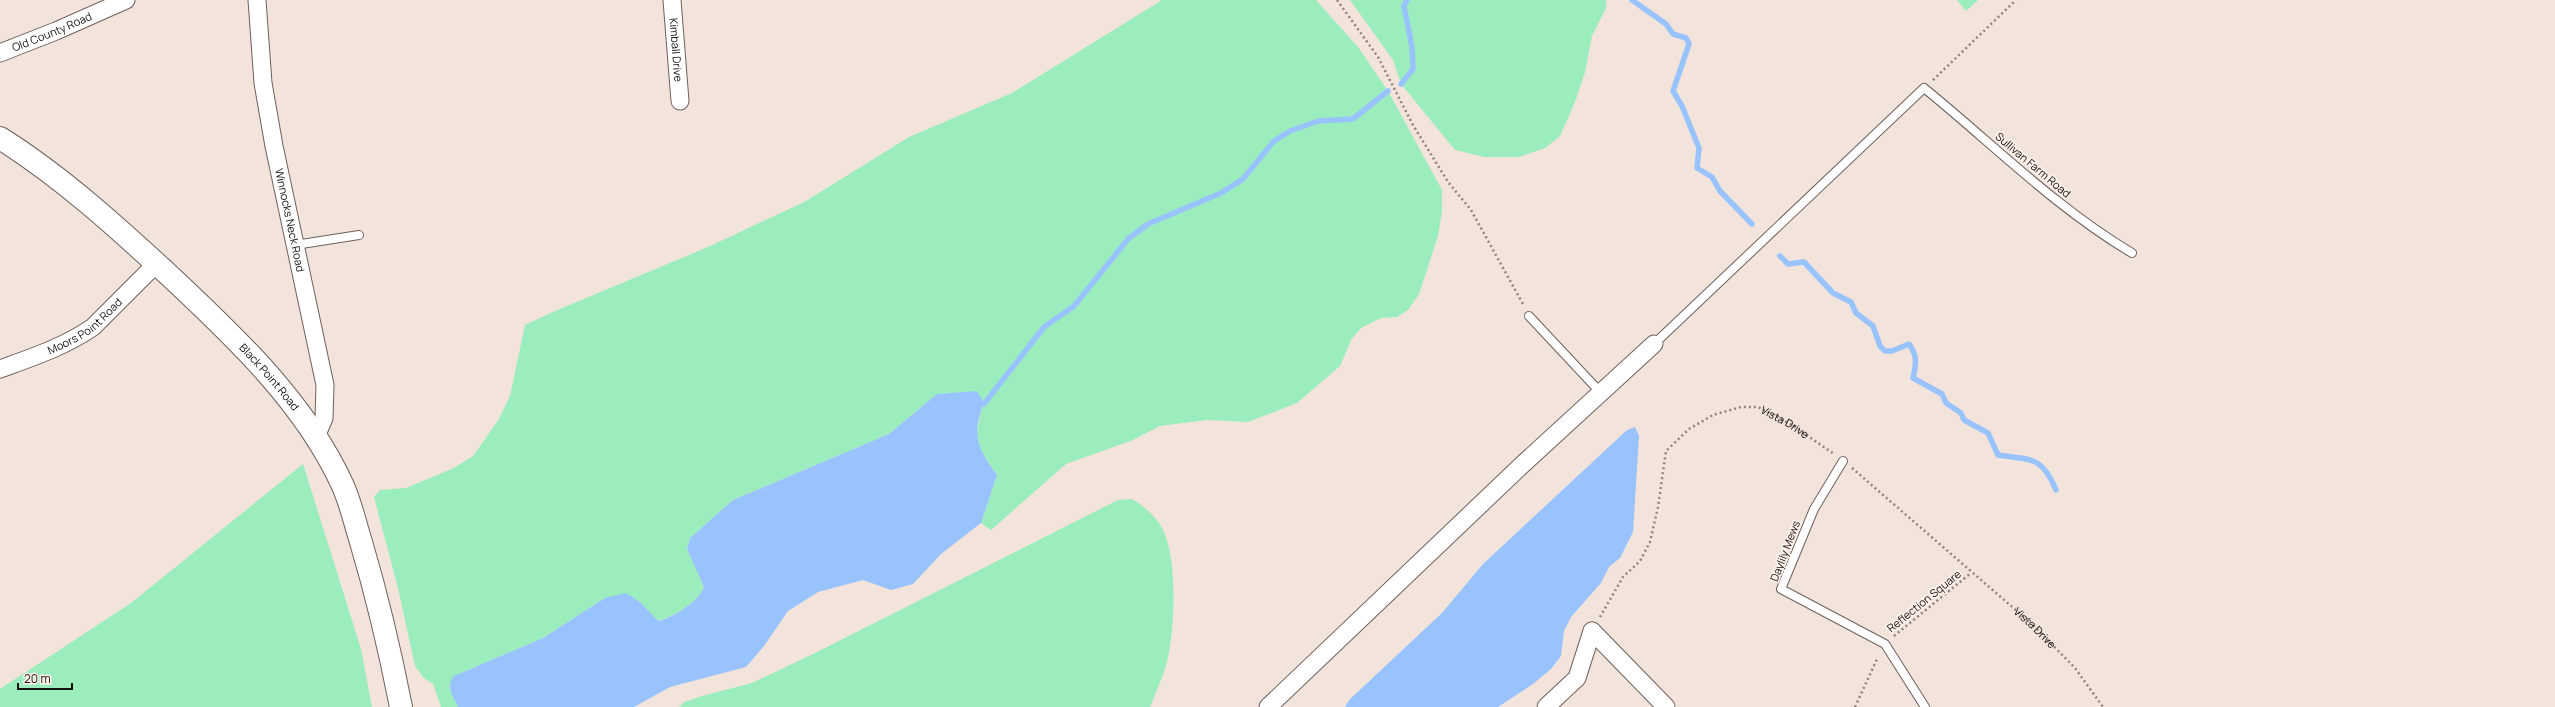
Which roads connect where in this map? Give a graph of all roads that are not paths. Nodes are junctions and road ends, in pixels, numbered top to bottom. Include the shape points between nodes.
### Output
1 (126, 0) edge
2 (257, 0) edge
3 (672, 0) edge
4 (0, 53) edge
5 (680, 100) dead end
6 (0, 138) edge
7 (359, 235) dead end
8 (295, 245) junction
9 (2132, 253) dead end
10 (156, 263) junction
11 (1529, 316) road end
12 (1654, 344) joint
13 (0, 369) edge
14 (1601, 393) junction
15 (316, 437) junction
16 (1843, 461) road end
17 (401, 707) edge
18 (1268, 707) edge
19 (1546, 707) edge
20 (1666, 707) edge
21 (1925, 707) edge

1 - 4 street, Old County Road
2 - 8 street, Winnocks Neck Road via 263,84
3 - 5 street, Kimball Drive
6 - 10 main road, Black Point Road via 84,201
7 - 8 lane
8 - 15 street, Winnocks Neck Road via 325,385 324,418
9 - 12 lane, Sullivan Farm Road via 2101,234 2051,196 1924,88
10 - 13 street, Moors Point Road via 82,335 47,353
10 - 15 main road, Black Point Road via 217,321 264,371
11 - 14 lane
12 - 14 street
14 - 18 street
15 - 17 main road, Black Point Road via 347,498 379,605
16 - 21 lane, Daylily Mews via 1814,509 1781,589 1885,644
19 - 20 street via 1577,678 1592,631

